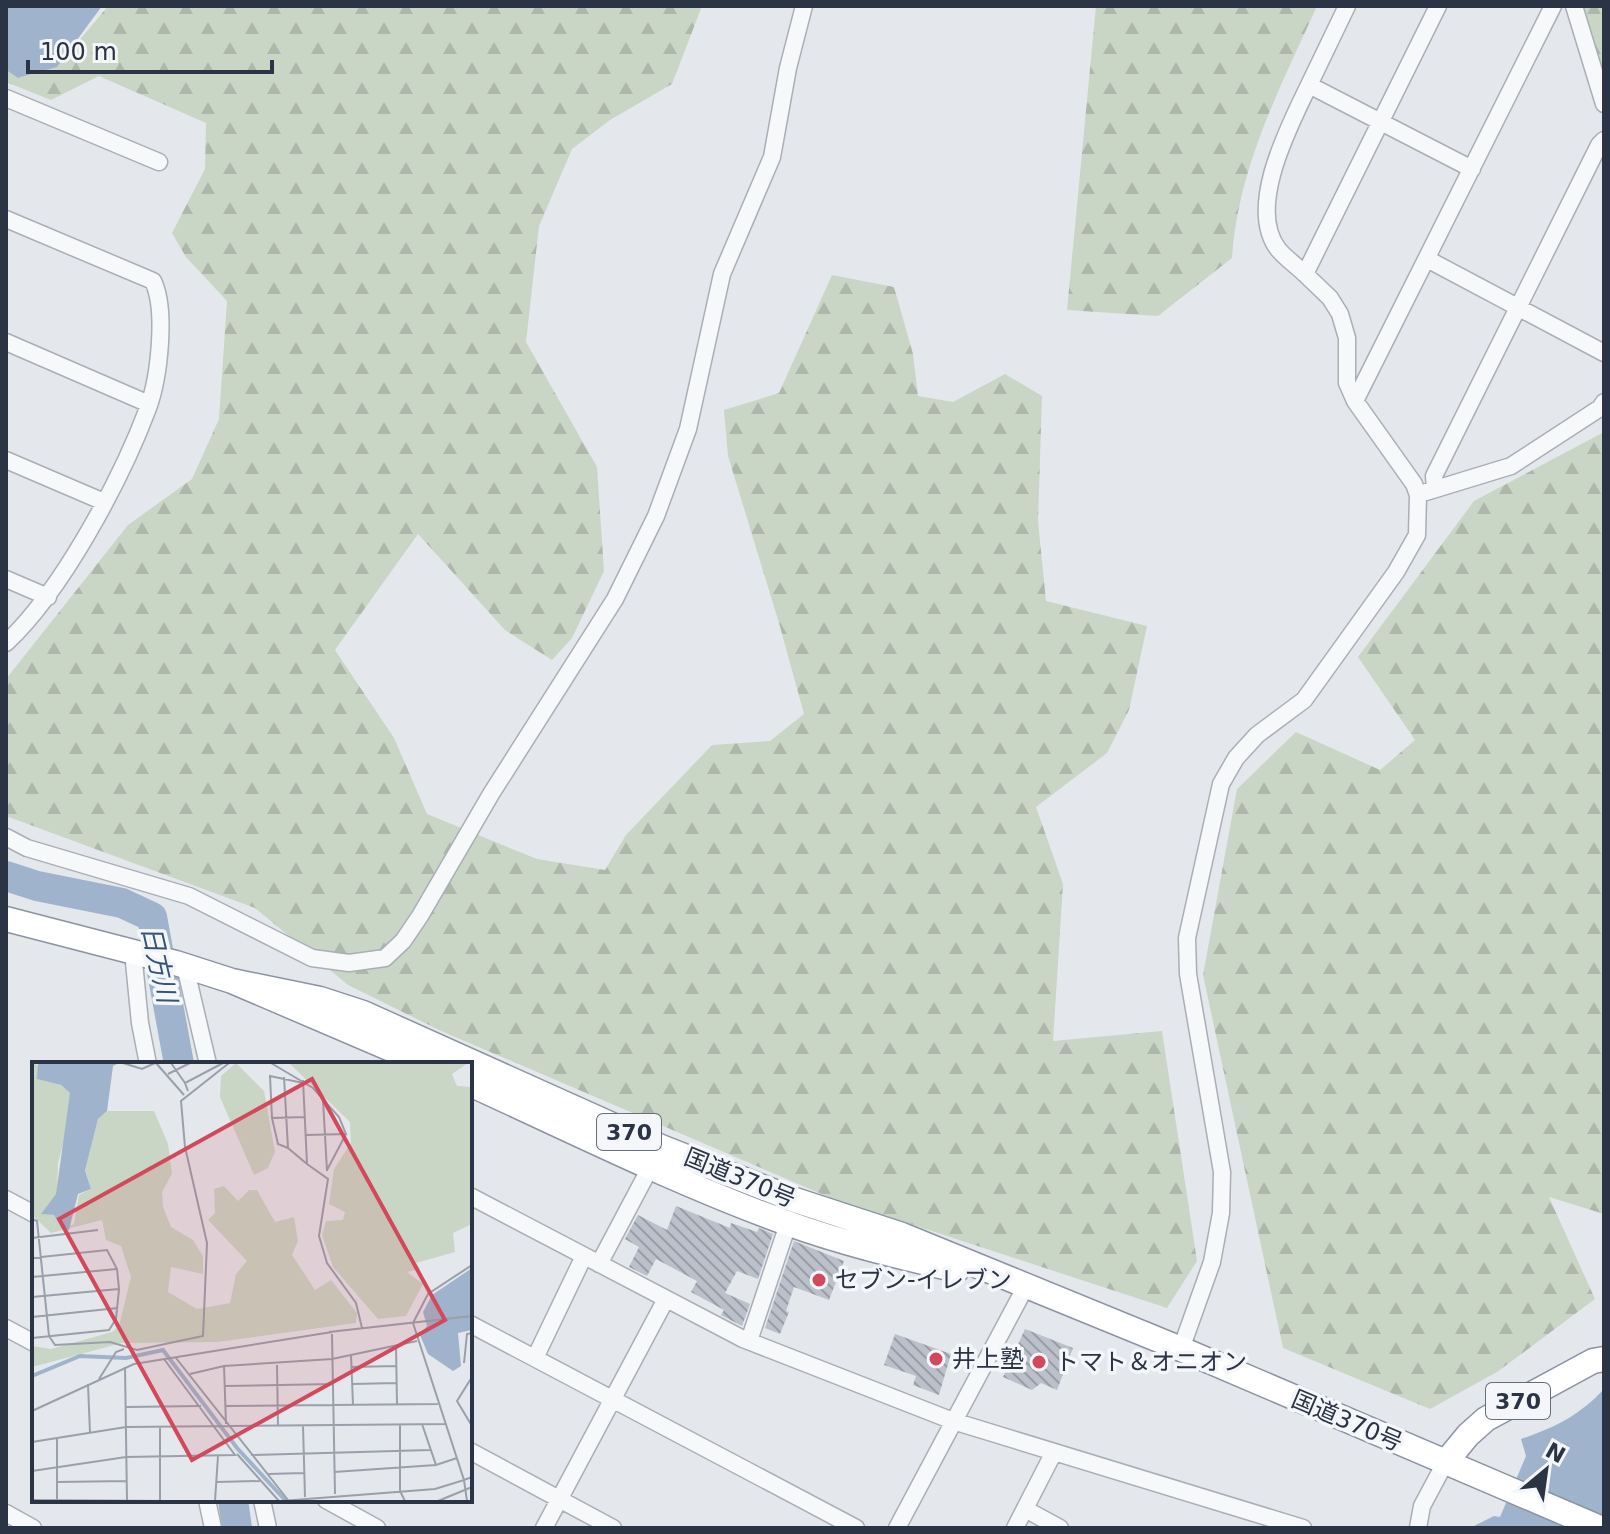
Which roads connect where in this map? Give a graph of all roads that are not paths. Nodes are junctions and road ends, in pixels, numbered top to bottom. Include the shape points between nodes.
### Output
1 (804, 6) edge
2 (1347, 6) edge
3 (1438, 6) edge
4 (1553, 6) edge
5 (1574, 6) edge
6 (1309, 85) junction
7 (6, 98) edge
8 (1604, 104) edge
9 (1379, 122) junction
10 (1604, 140) edge
11 (159, 162) dead end
12 (1472, 169) junction
13 (6, 219) edge
14 (1427, 259) junction
15 (1305, 274) junction
16 (1518, 308) junction
17 (6, 342) edge
18 (1604, 353) edge
19 (1355, 401) junction
20 (1604, 402) edge
21 (149, 404) junction
22 (6, 460) edge
23 (1435, 488) junction
24 (1418, 495) junction
25 (104, 502) junction
26 (6, 579) edge
27 (48, 597) junction
28 (6, 643) edge
29 (6, 837) edge
30 (6, 919) edge
31 (136, 953) junction
32 (180, 964) junction
33 (232, 981) junction
34 (148, 1062) edge
35 (207, 1062) edge
36 (421, 1062) edge
37 (472, 1062) edge
38 (472, 1062) edge
39 (472, 1085) edge
40 (651, 1166) junction
41 (472, 1197) edge
42 (6, 1199) edge
43 (32, 1213) edge
44 (788, 1224) junction
45 (584, 1256) junction
46 (599, 1264) junction
47 (1026, 1286) junction
48 (666, 1299) junction
49 (472, 1325) edge
50 (6, 1328) edge
51 (749, 1341) junction
52 (32, 1342) edge
53 (1181, 1349) junction
54 (535, 1358) junction
55 (1604, 1359) edge
56 (612, 1399) junction
57 (953, 1421) junction
58 (472, 1452) edge
59 (1054, 1452) junction
60 (1445, 1463) junction
61 (559, 1499) junction
62 (207, 1502) edge
63 (262, 1502) edge
64 (330, 1502) edge
65 (1025, 1509) junction
66 (6, 1513) edge
67 (33, 1528) edge
68 (213, 1528) edge
69 (268, 1528) edge
70 (377, 1528) edge
71 (544, 1528) edge
72 (613, 1528) edge
73 (856, 1528) edge
74 (897, 1528) edge
75 (1015, 1528) edge
76 (1060, 1528) edge
77 (1300, 1528) edge
78 (1418, 1528) edge
79 (1600, 1528) edge

1 - 29 street via 772,157 722,274 688,429 656,516 615,599 403,941 385,958 349,963 312,958 189,896 27,848
2 - 6 street
3 - 9 street
4 - 12 street
5 - 8 street
6 - 9 street
6 - 15 street via 1277,152 1269,181 1268,227 1277,248
7 - 11 street
9 - 12 street
9 - 15 street
10 - 16 street
12 - 14 street
13 - 21 street via 153,281 160,296 162,328
14 - 16 street
14 - 19 street
15 - 19 street via 1340,314 1347,338 1347,383
16 - 18 street
16 - 23 street via 1434,476
17 - 21 street
19 - 24 street
20 - 23 street via 1511,466
21 - 25 street
22 - 25 street
23 - 24 street
24 - 53 street via 1417,535 1396,572 1304,700 1257,735 1221,784 1187,938 1188,974 1222,1172 1221,1213 1212,1262
25 - 27 street
26 - 27 street
27 - 28 street
30 - 31 highway, 国道370号 / 370
31 - 32 highway, 国道370号 / 370
31 - 34 street
32 - 33 highway, 国道370号 / 370
32 - 35 street
33 - 36 highway, 国道370号 / 370
33 - 37 highway, 国道370号 / 370 via 363,1013
38 - 47 highway, 国道370号 / 370 via 661,1147
39 - 40 highway, 国道370号 / 370
40 - 44 highway, 国道370号 / 370
40 - 46 street
41 - 45 street
42 - 43 street
44 - 47 highway, 国道370号 / 370
44 - 51 street
45 - 46 street
45 - 54 street
46 - 48 street
47 - 53 highway, 国道370号 / 370
47 - 57 street
48 - 51 street
48 - 56 street
49 - 54 street
50 - 52 street
51 - 57 street
53 - 60 highway, 国道370号 / 370
54 - 56 street
55 - 60 highway, 370 via 1486,1419
56 - 61 street
56 - 73 street
57 - 59 street
57 - 74 street
58 - 61 street
59 - 65 street
59 - 77 street
60 - 78 street via 1422,1506
60 - 79 highway, 370
61 - 71 street
61 - 72 street
62 - 68 street
63 - 69 street
64 - 70 street
65 - 75 street
65 - 76 street
66 - 67 street

